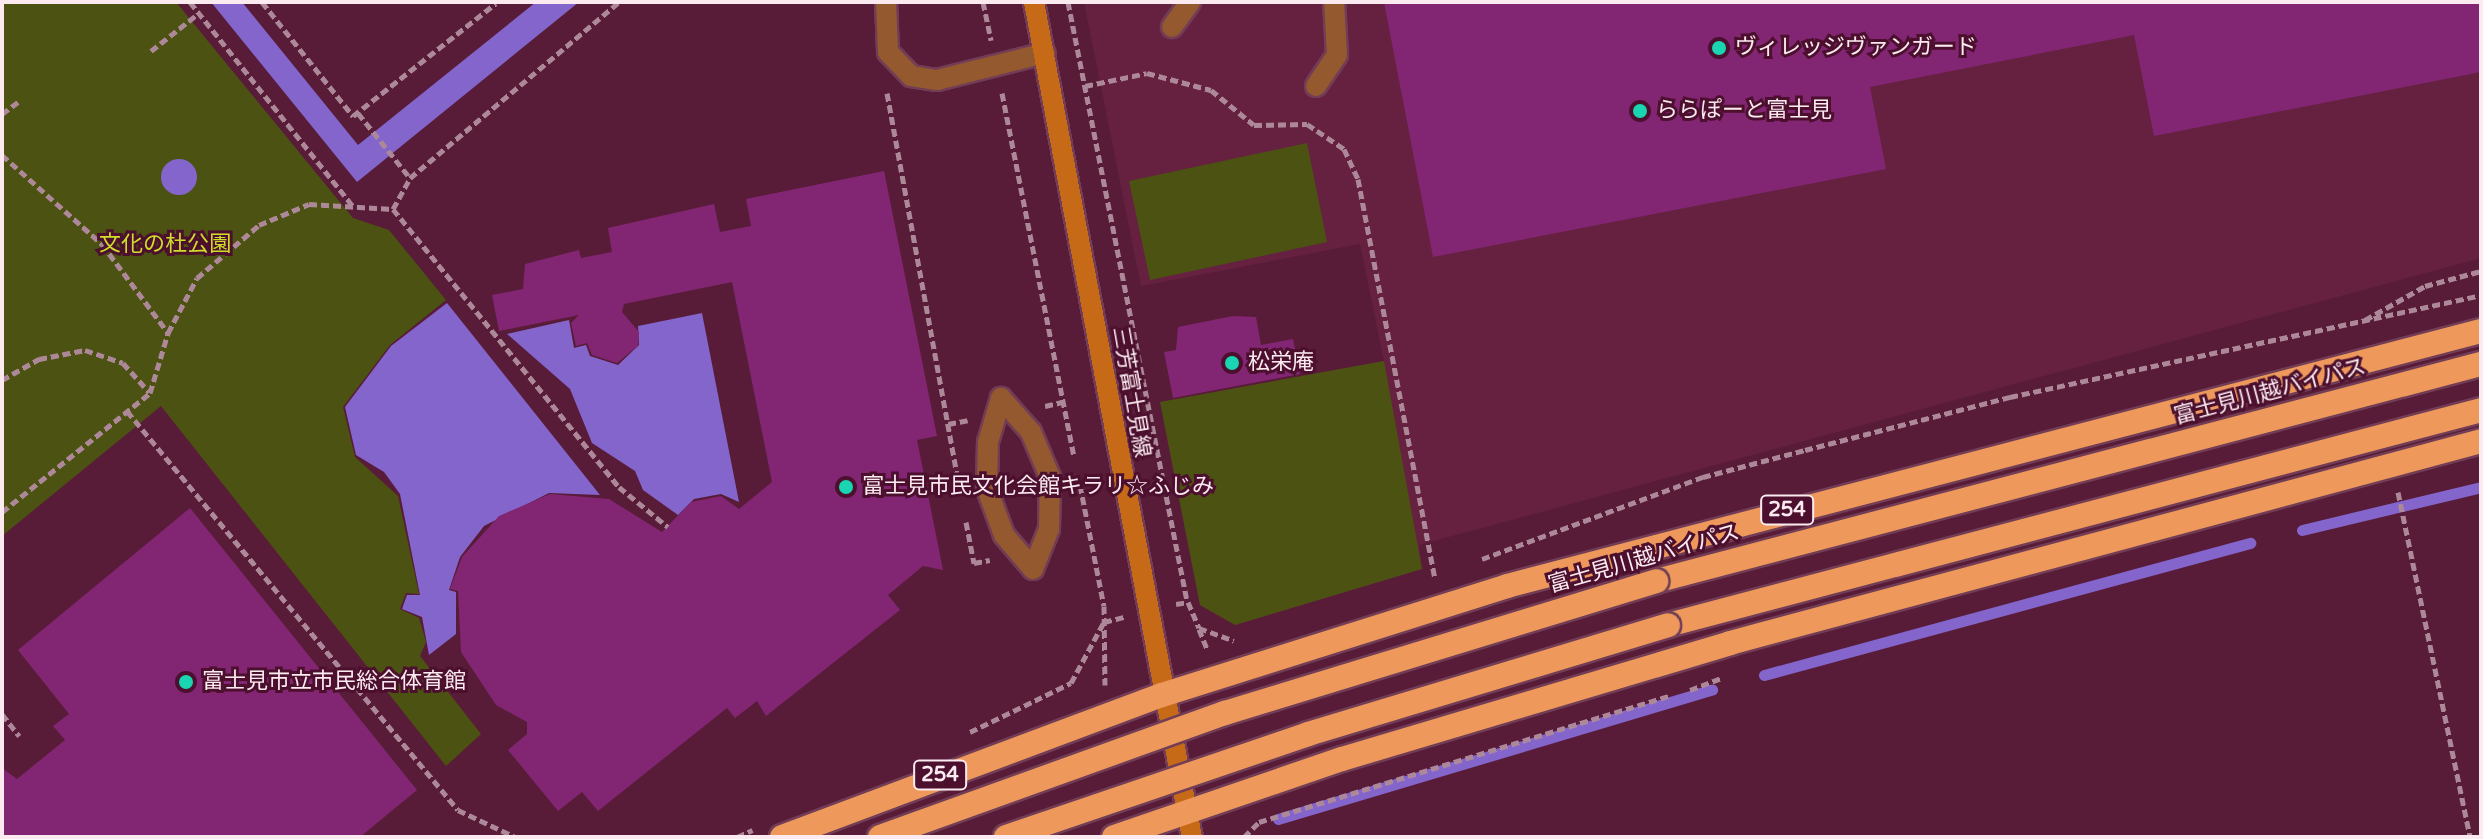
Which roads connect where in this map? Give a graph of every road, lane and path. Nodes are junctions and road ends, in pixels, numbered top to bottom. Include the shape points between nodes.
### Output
1 (190, 2) edge
2 (262, 2) edge
3 (619, 2) edge
4 (886, 2) edge
5 (983, 2) edge
6 (1034, 2) edge
7 (1068, 2) edge
8 (1190, 2) edge
9 (1334, 2) edge
10 (496, 3) edge
11 (199, 13) junction
12 (1172, 27) dead end
13 (151, 51) dead end
14 (1045, 53) junction
15 (997, 67) junction
16 (876, 81) dead end
17 (1085, 86) junction
18 (1316, 86) dead end
19 (18, 102) dead end
20 (358, 113) junction
21 (2, 114) edge
22 (2, 155) edge
23 (410, 178) junction
24 (354, 206) junction
25 (393, 209) junction
26 (2481, 271) edge
27 (2360, 323) dead end
28 (2481, 331) edge
29 (168, 333) junction
30 (2481, 364) edge
31 (2, 380) edge
32 (150, 393) junction
33 (1001, 398) joint
34 (2481, 410) edge
35 (127, 411) junction
36 (2481, 441) edge
37 (1076, 463) dead end
38 (1079, 478) dead end
39 (959, 486) dead end
40 (2398, 491) dead end
41 (2, 512) edge
42 (965, 517) dead end
43 (668, 527) dead end
44 (974, 563) dead end
45 (1435, 580) dead end
46 (1188, 602) dead end
47 (1199, 628) dead end
48 (1212, 661) dead end
49 (1104, 673) dead end
50 (1162, 695) junction
51 (2, 714) edge
52 (19, 736) dead end
53 (1186, 810) junction
54 (515, 837) edge
55 (782, 837) edge
56 (880, 837) edge
57 (1006, 837) edge
58 (1114, 837) edge
59 (1192, 837) edge
60 (2470, 837) edge

1 - 11 path
2 - 20 path
3 - 23 path
4 - 15 lane via 888,52 911,76 937,80
5 - 15 path
6 - 14 main road, 三芳富士見線
7 - 17 path
8 - 12 lane
9 - 18 lane via 1337,55
10 - 20 path
11 - 13 path
11 - 24 path
14 - 15 lane
14 - 50 main road, 三芳富士見線
15 - 37 path
16 - 39 path via 888,102
17 - 45 path via 1147,73 1211,90 1254,125 1307,124 1344,149 1358,179
17 - 46 path
19 - 21 path
20 - 23 path
22 - 29 path via 102,244 151,302
23 - 25 path
24 - 25 path
24 - 29 path via 309,204 259,225 197,278
25 - 43 path via 619,487
26 - 27 path via 2425,286
28 - 50 highway, 254 via 1703,532
29 - 32 path
30 - 56 highway, 富士見川越バイパス / 254, bridge via 1656,581 1225,713
31 - 32 path via 39,359 85,350 123,363
32 - 35 path
33 - 33 lane via 1031,432 1050,477 1049,529 1033,569 1004,535 987,489 988,442
34 - 57 highway, bridge via 1668,625 1308,734
35 - 41 path
35 - 54 path via 458,810
36 - 53 highway via 1730,643
38 - 49 path via 1104,606
40 - 60 path
42 - 44 path
47 - 48 path
50 - 53 main road, 三芳富士見線
50 - 55 highway, 254
51 - 52 path
53 - 58 highway
53 - 59 main road, 三芳富士見線

